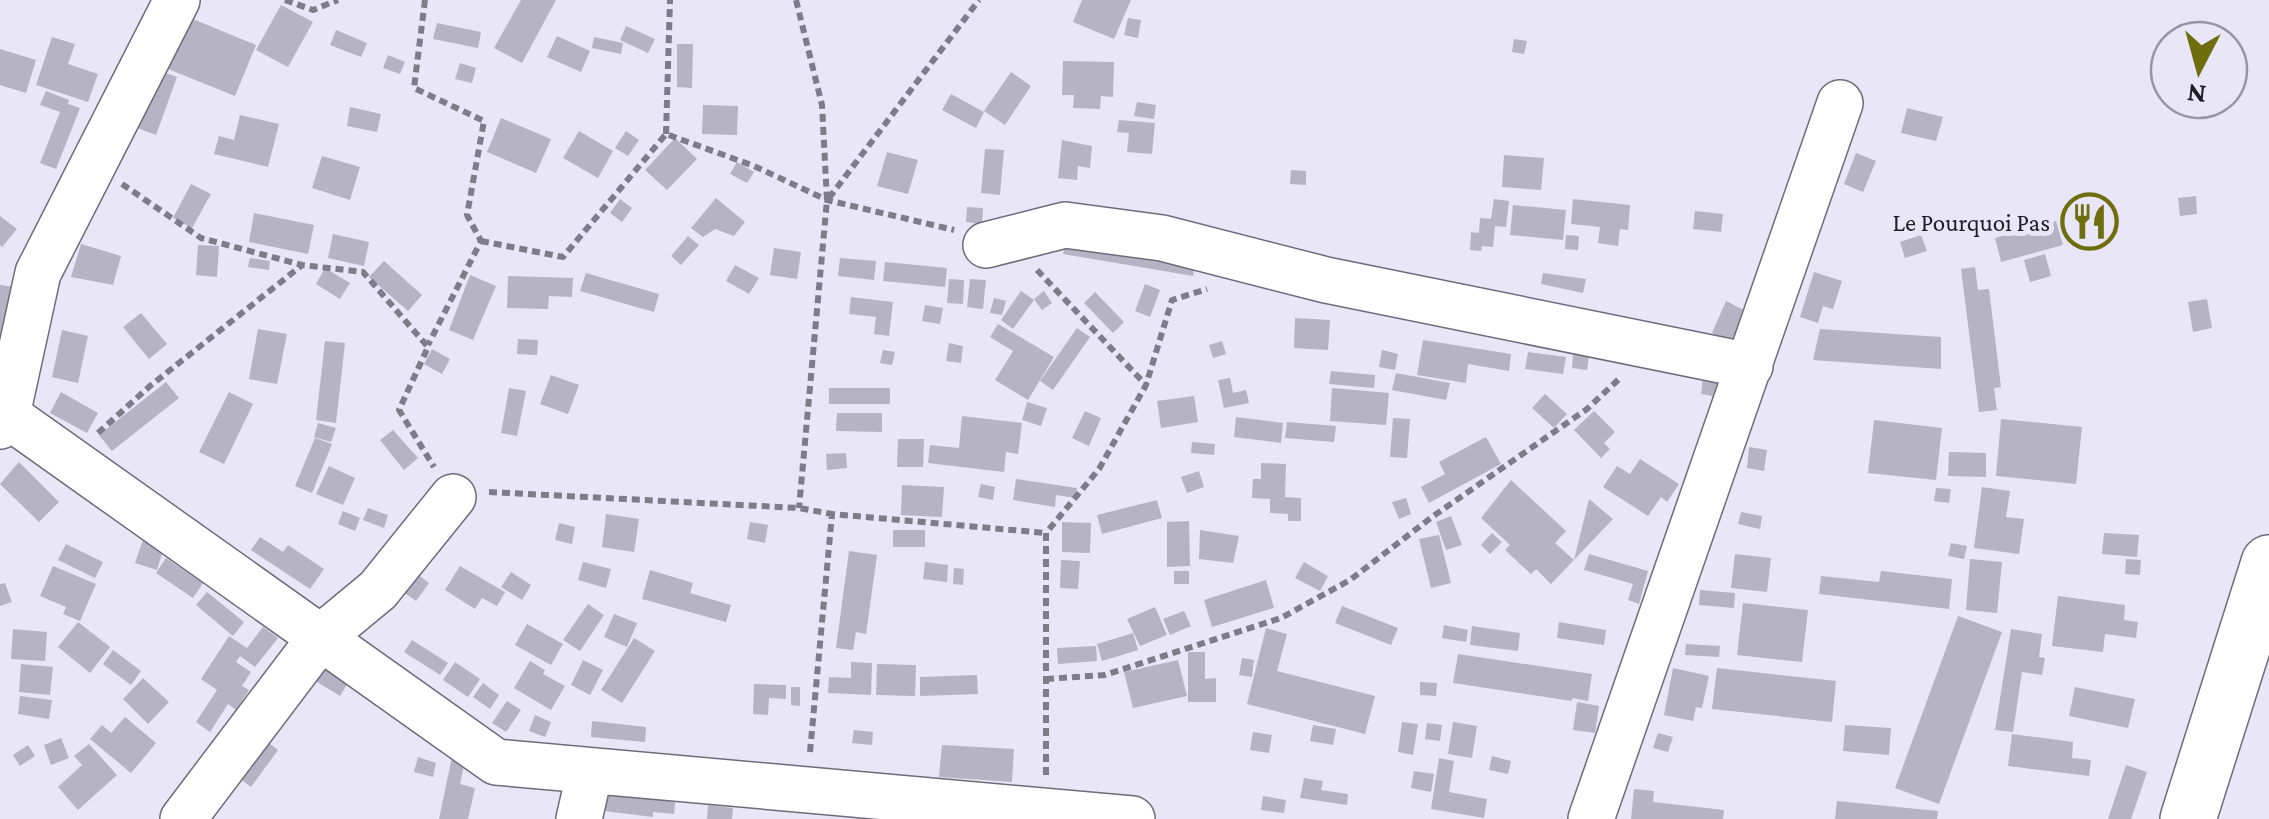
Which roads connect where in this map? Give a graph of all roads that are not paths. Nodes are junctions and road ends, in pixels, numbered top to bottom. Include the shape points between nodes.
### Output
1 (178, 0) edge
2 (1840, 104) dead end
3 (986, 245) dead end
4 (19, 275) edge
5 (1750, 366) junction
6 (4, 420) edge
7 (452, 497) road end
8 (2269, 563) edge
9 (320, 638) junction
10 (590, 770) junction
11 (183, 819) edge
12 (579, 819) edge
13 (1132, 819) edge
14 (1592, 819) edge
15 (2188, 819) edge

1 - 4 street via 94,164
2 - 5 street
3 - 5 street via 1065,225 1162,238 1326,280
4 - 6 street
5 - 14 street
6 - 9 street via 73,460
7 - 9 street via 378,590
8 - 15 main road
9 - 10 street via 496,762
9 - 11 street
10 - 12 street
10 - 13 street

